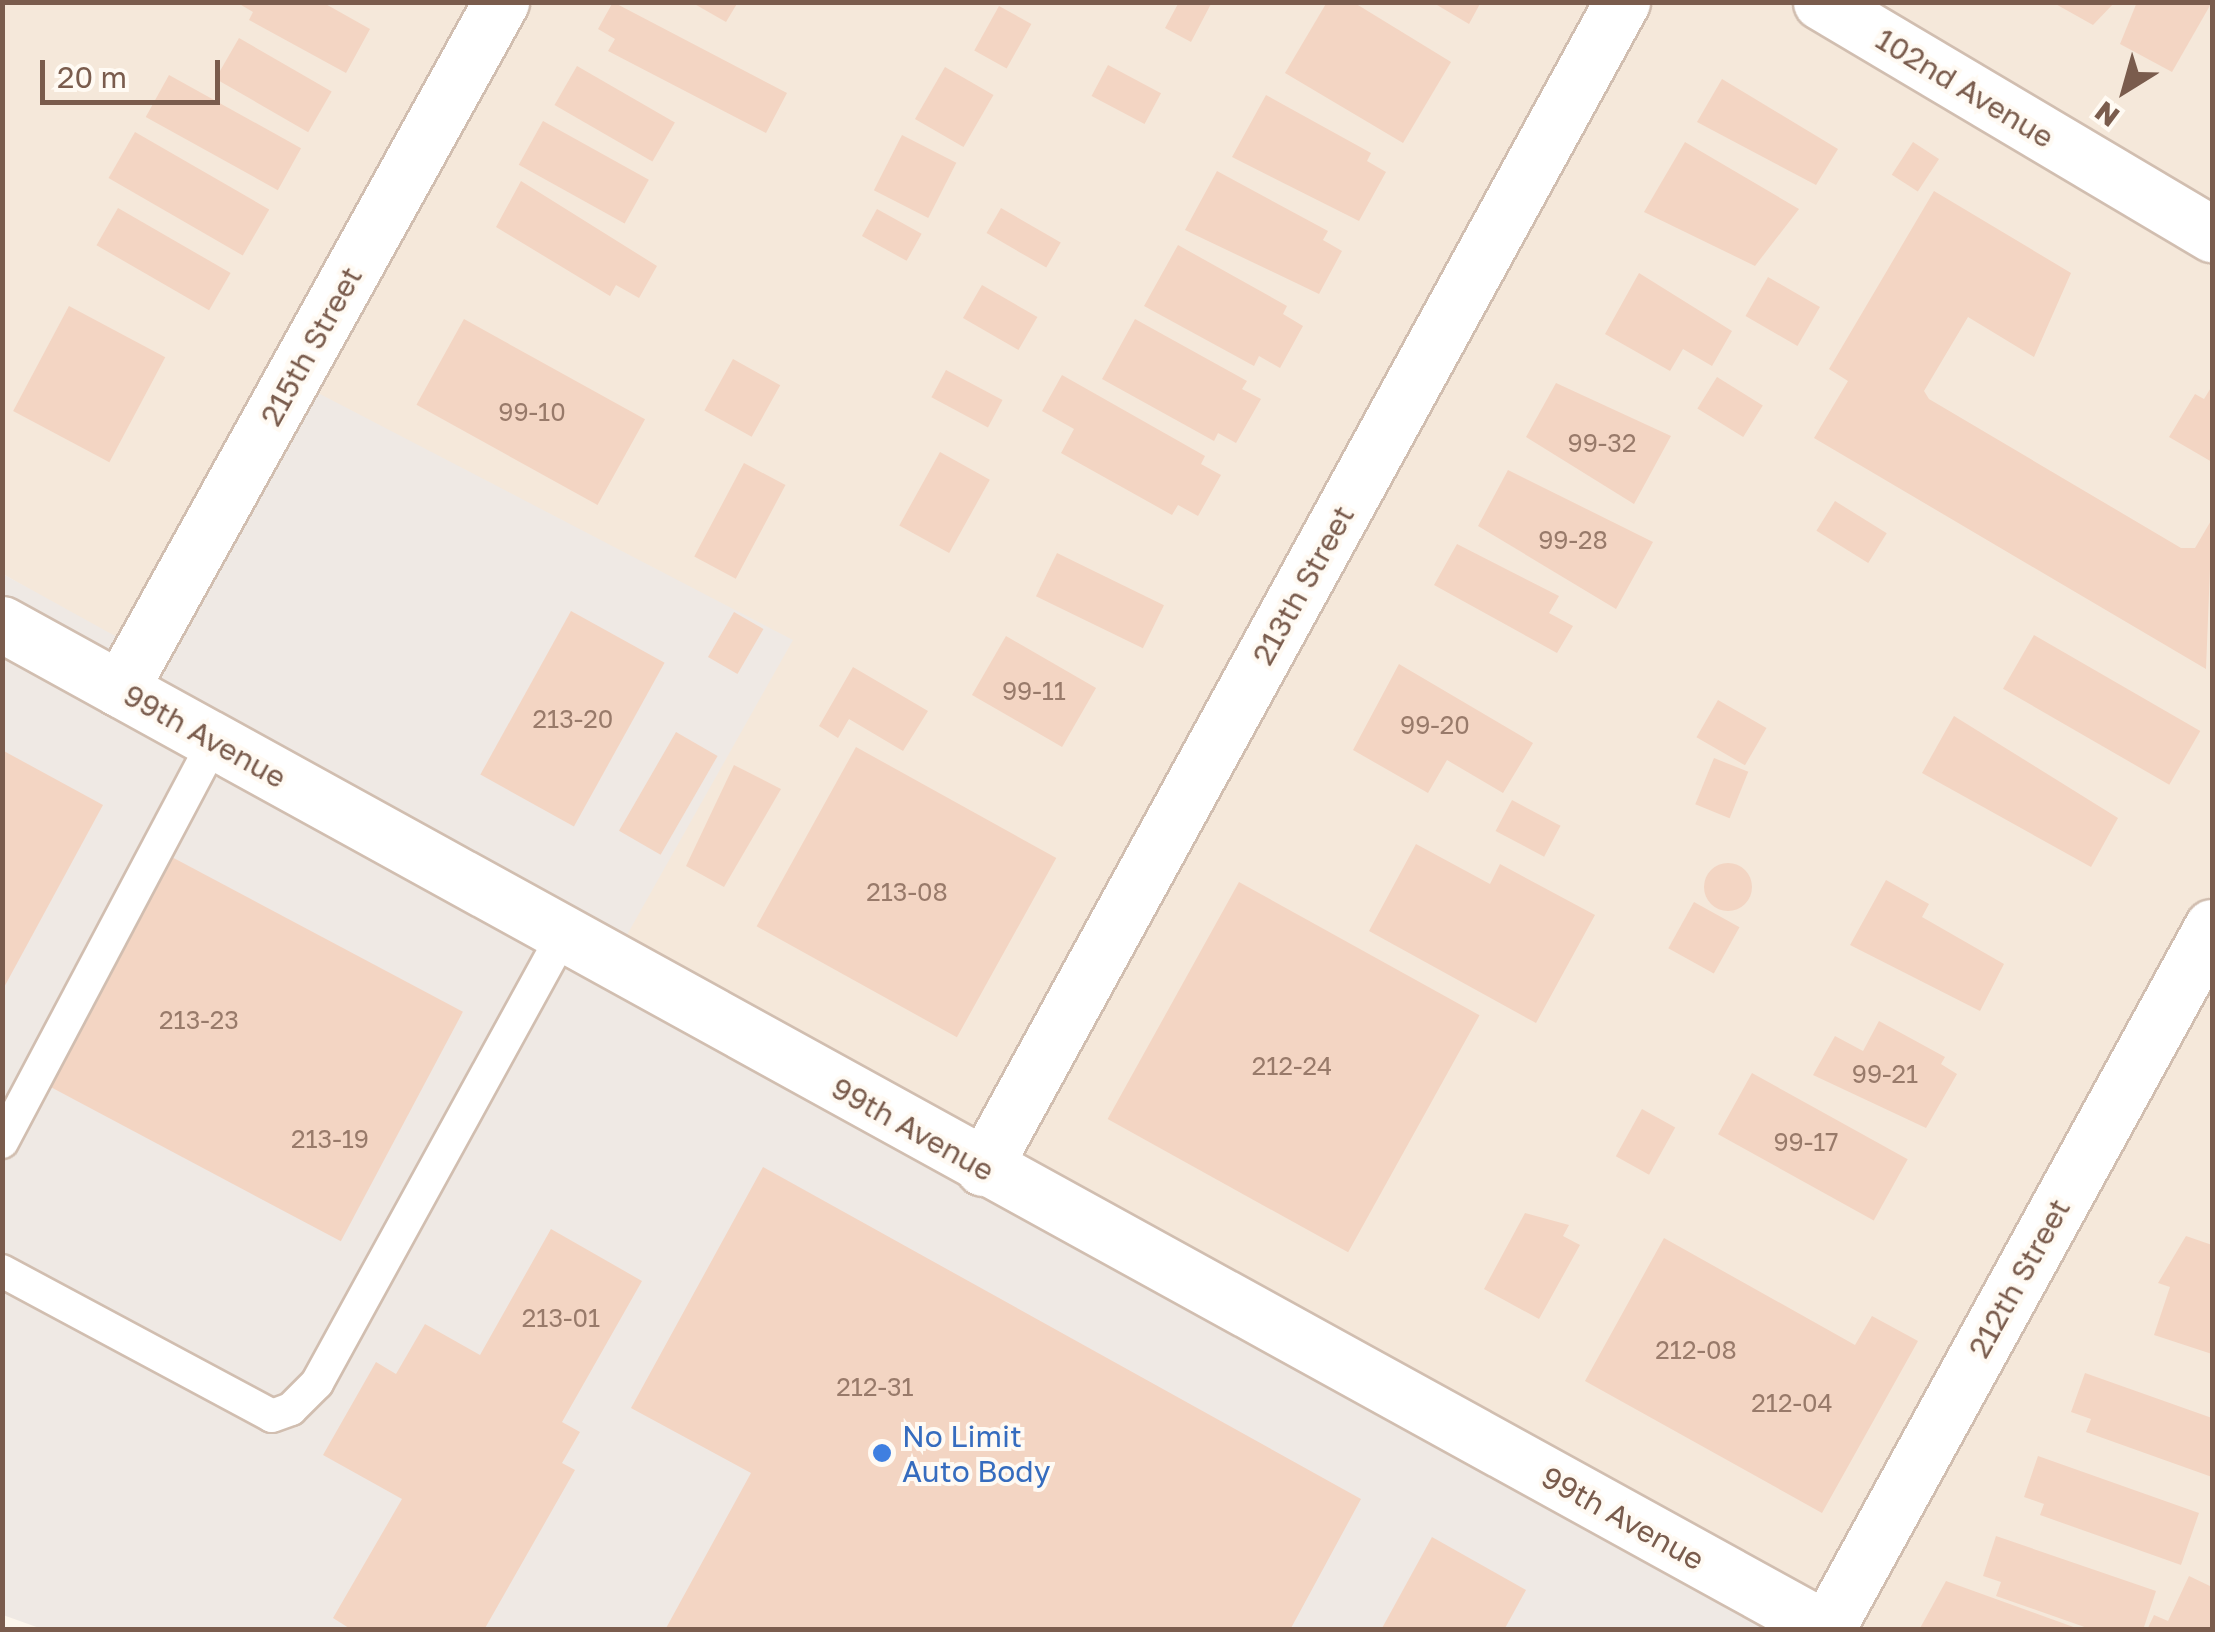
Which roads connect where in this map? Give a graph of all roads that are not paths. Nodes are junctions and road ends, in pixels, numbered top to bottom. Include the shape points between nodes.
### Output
1 (501, 2) edge
2 (1622, 2) edge
3 (1822, 2) edge
4 (2212, 234) edge
5 (2, 624) edge
6 (120, 689) junction
7 (214, 740) junction
8 (2212, 927) edge
9 (563, 935) junction
10 (2, 1142) edge
11 (984, 1168) junction
12 (2, 1271) edge
13 (1826, 1629) edge

1 - 6 street, 215th Street
2 - 11 street, 213th Street
3 - 4 street, 102nd Avenue
5 - 6 street, 99th Avenue
6 - 7 street, 99th Avenue
7 - 9 street, 99th Avenue
7 - 10 lane
8 - 13 street, 212th Street
9 - 11 street, 99th Avenue
9 - 12 lane via 317,1383 291,1409 272,1416
11 - 13 street, 99th Avenue

